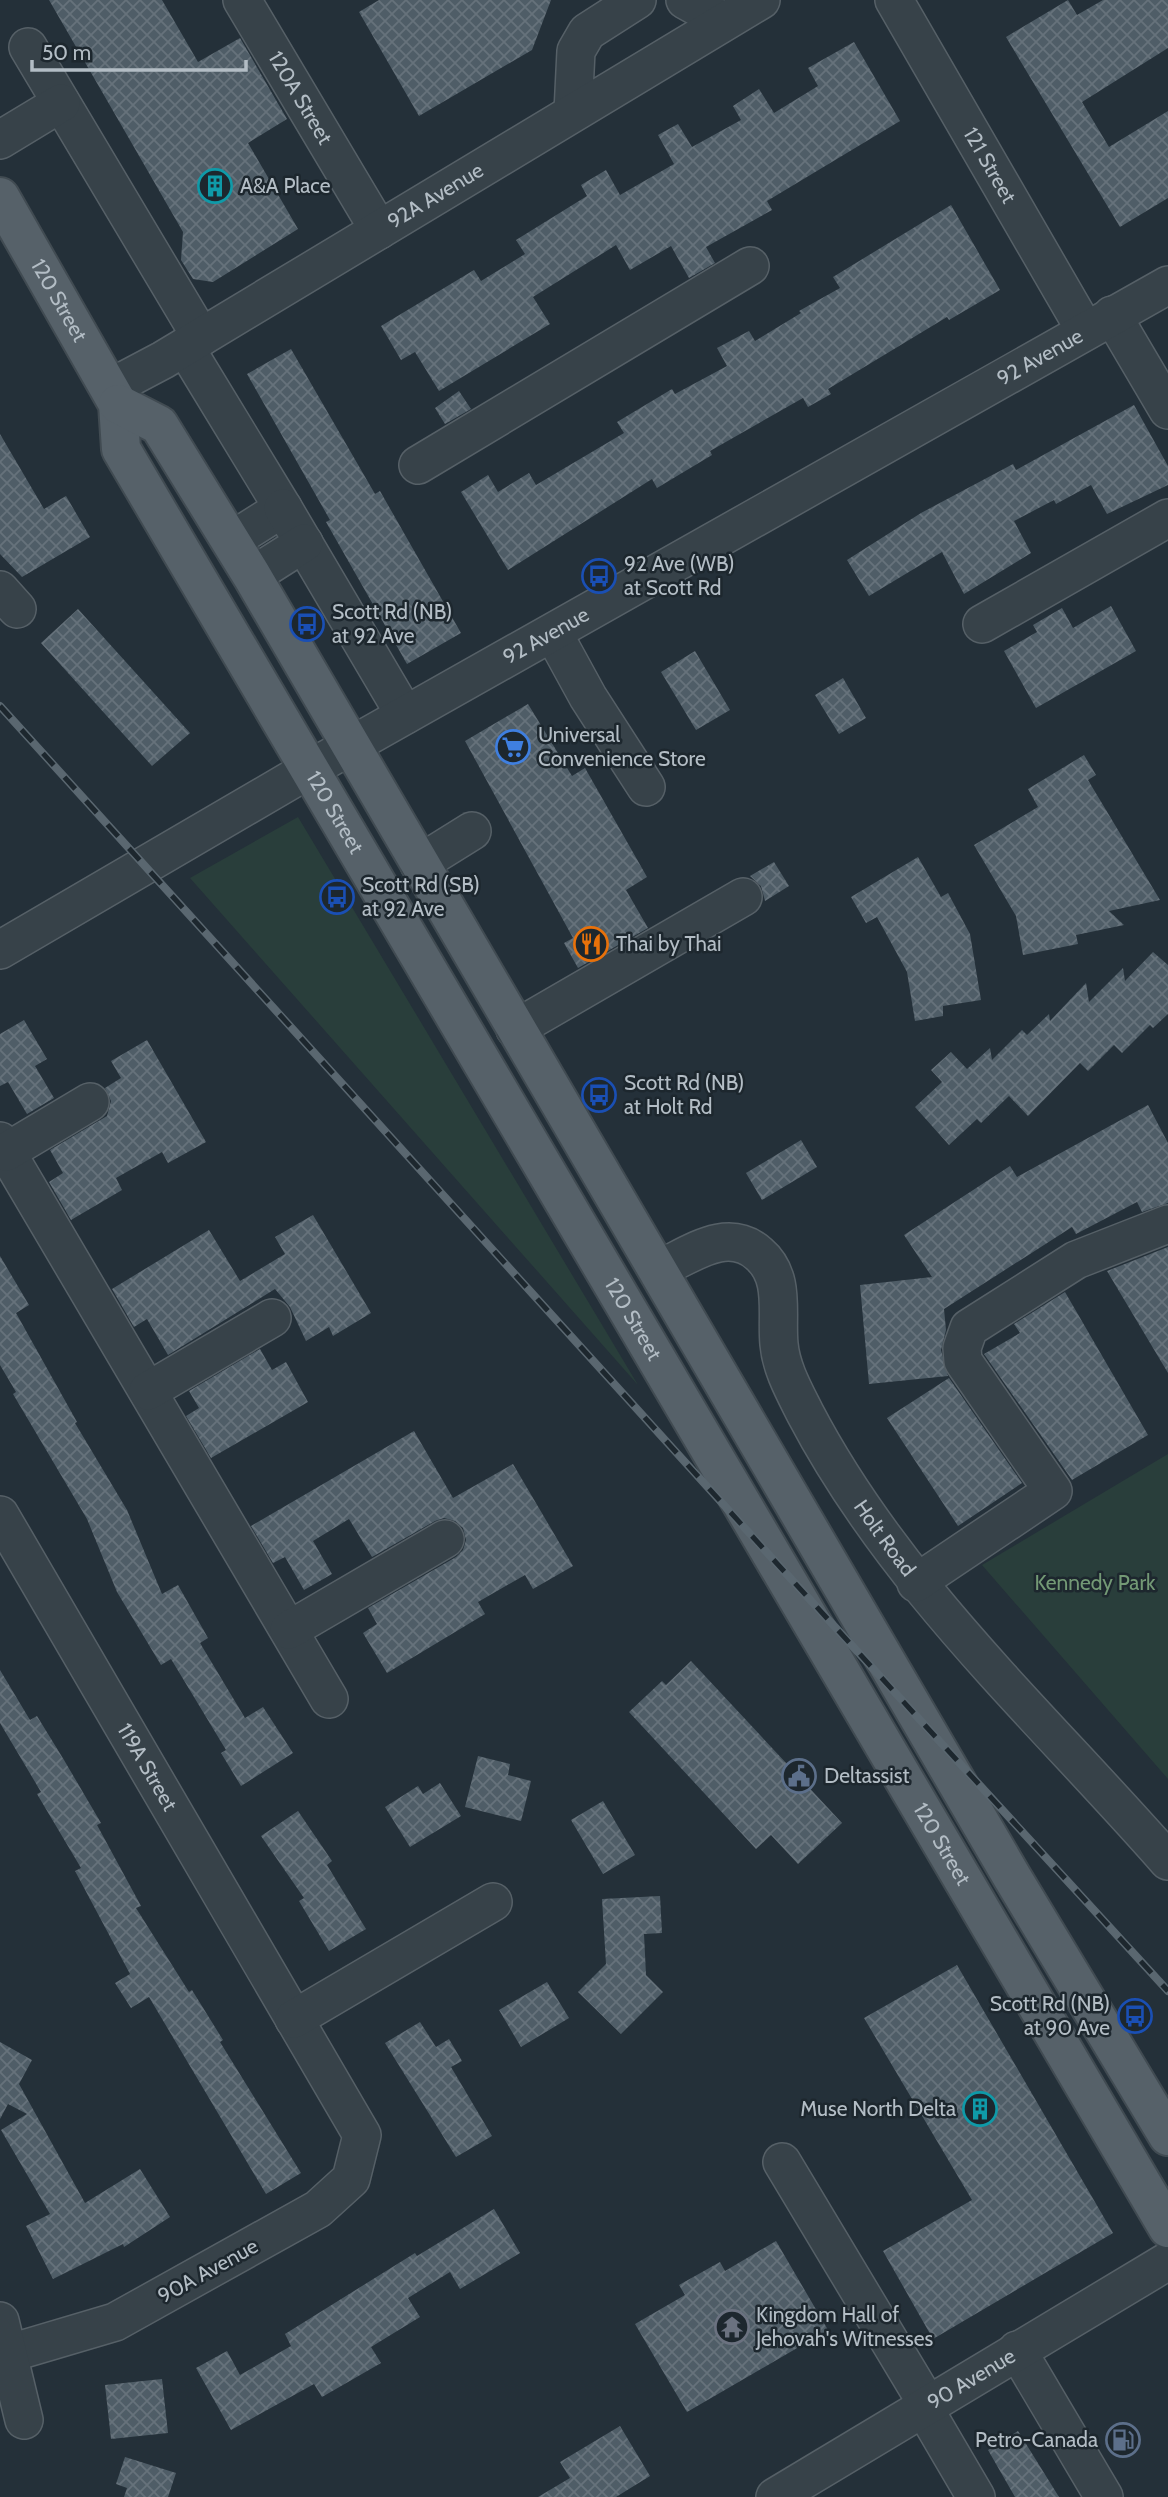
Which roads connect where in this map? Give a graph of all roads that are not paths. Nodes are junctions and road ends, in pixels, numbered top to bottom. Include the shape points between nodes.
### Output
1 (242, 0) edge
2 (637, 0) edge
3 (685, 0) edge
4 (761, 0) edge
5 (894, 0) edge
6 (723, 21) junction
7 (27, 47) dead end
8 (61, 103) junction
9 (573, 112) junction
10 (0, 140) edge
11 (0, 197) edge
12 (379, 230) junction
13 (750, 266) dead end
14 (1168, 285) edge
15 (1098, 323) junction
16 (193, 342) junction
17 (114, 396) junction
18 (1168, 411) edge
19 (418, 465) dead end
20 (284, 508) junction
21 (1168, 518) edge
22 (231, 541) junction
23 (304, 543) junction
24 (252, 576) junction
25 (982, 624) dead end
26 (553, 633) junction
27 (405, 715) junction
28 (353, 745) junction
29 (308, 770) junction
30 (646, 787) dead end
31 (472, 831) dead end
32 (419, 864) junction
33 (743, 897) dead end
34 (0, 950) edge
35 (515, 1029) junction
36 (90, 1102) dead end
37 (3, 1146) edge
38 (1168, 1224) edge
39 (657, 1270) junction
40 (615, 1292) junction
41 (272, 1318) dead end
42 (148, 1391) junction
43 (0, 1515) edge
44 (444, 1539) dead end
45 (916, 1583) junction
46 (289, 1630) junction
47 (329, 1699) dead end
48 (933, 1830) junction
49 (1168, 1861) edge
50 (1012, 1877) junction
51 (493, 1902) dead end
52 (294, 2020) junction
53 (362, 2135) joint
54 (1168, 2136) edge
55 (782, 2162) dead end
56 (1168, 2228) edge
57 (1168, 2261) edge
58 (3, 2344) edge
59 (1017, 2350) junction
60 (927, 2408) junction
61 (23, 2420) dead end
62 (775, 2497) edge
63 (976, 2497) edge
64 (1104, 2497) edge

1 - 12 street, 120A Street
2 - 9 street via 587,32 576,51
3 - 6 street
4 - 6 street, 92A Avenue
5 - 15 street, 121 Street
6 - 9 street, 92A Avenue
7 - 8 street
8 - 10 street
8 - 16 street
9 - 12 street, 92A Avenue
11 - 17 main road, 120 Street
12 - 16 street, 92A Avenue
13 - 19 street
14 - 15 street, 92 Avenue
15 - 18 street, 121 Street
15 - 26 street, 92 Avenue
16 - 17 street, 92A Avenue
16 - 20 street
17 - 22 main road via 159,425
17 - 29 main road, 120 Street via 121,449
20 - 22 street
20 - 23 street
21 - 25 street
22 - 24 main road
23 - 24 street
23 - 27 street
24 - 28 main road
26 - 27 street, 92 Avenue
26 - 30 street
27 - 28 street, 92 Avenue
28 - 29 street, 92 Avenue
28 - 32 main road
29 - 34 street, 92 Avenue
29 - 40 main road, 120 Street
31 - 32 street
32 - 35 main road
33 - 35 street
35 - 39 main road
36 - 37 street
37 - 42 street
38 - 45 street via 1076,1260 969,1328 962,1348 964,1361 1053,1491
39 - 40 main road
39 - 45 street, Holt Road via 712,1243 750,1247 764,1258 775,1278 779,1344 797,1398 862,1511
39 - 50 main road
40 - 48 main road, 120 Street
41 - 42 street
42 - 46 street
43 - 52 street, 119A Street
44 - 46 street
45 - 49 street, Holt Road
46 - 47 street
48 - 50 main road via 960,1836 977,1858
48 - 56 main road, 120 Street
50 - 54 main road
51 - 52 street
52 - 53 street, 119A Street
53 - 58 street, 90A Avenue via 351,2179 318,2209 115,2322
55 - 60 street
57 - 59 street, 90 Avenue
58 - 61 street, 90A Avenue
59 - 60 street, 90 Avenue
59 - 64 street
60 - 62 street, 90 Avenue
60 - 63 street

